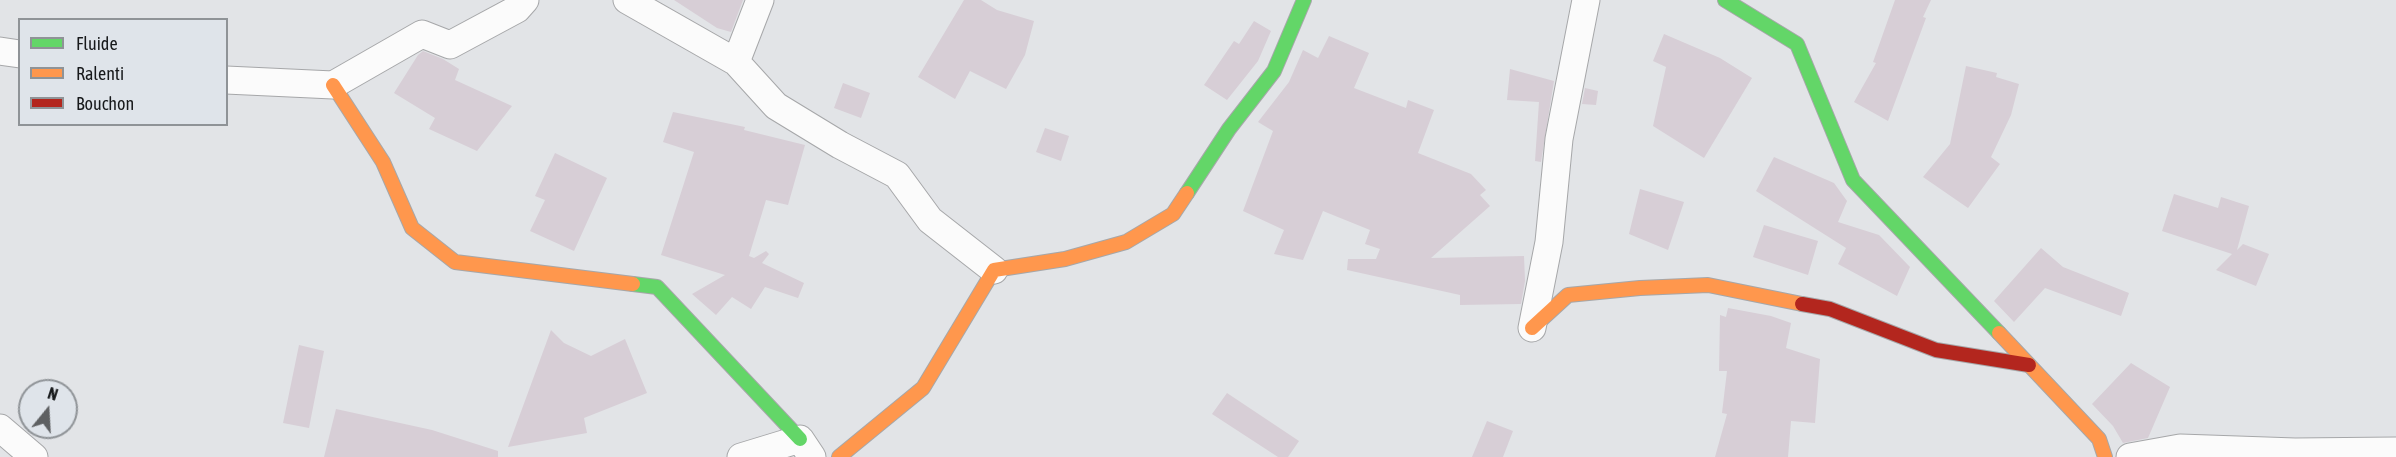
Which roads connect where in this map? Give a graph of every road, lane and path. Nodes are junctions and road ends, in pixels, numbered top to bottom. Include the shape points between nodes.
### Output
1 (525, 0) edge
2 (627, 0) edge
3 (760, 0) edge
4 (1304, 0) edge
5 (1586, 0) edge
6 (1725, 0) edge
7 (0, 51) edge
8 (18, 54) edge
9 (736, 62) junction
10 (228, 80) edge
11 (333, 85) junction
12 (994, 270) junction
13 (1532, 328) joint
14 (2029, 366) junction
15 (0, 428) edge
16 (806, 448) edge
17 (2396, 451) edge
18 (34, 457) edge
19 (741, 457) edge
20 (839, 457) edge
21 (2104, 457) edge
22 (2130, 457) edge

1 - 11 street via 517,9 450,45 422,34
2 - 9 street
3 - 9 street
4 - 12 street via 1274,71 1229,129 1173,214 1126,242 1065,259
5 - 13 street via 1559,139 1549,242
6 - 14 street via 1797,44 1853,180
7 - 8 street
9 - 12 street via 776,106 897,175 930,220
10 - 11 street
11 - 16 street via 383,162 412,228 455,262 657,287
12 - 20 street via 923,388
13 - 14 street via 1568,295 1708,285 1830,309 1936,350
14 - 21 street via 2099,439
15 - 18 street
16 - 19 street
17 - 22 street via 2180,448

